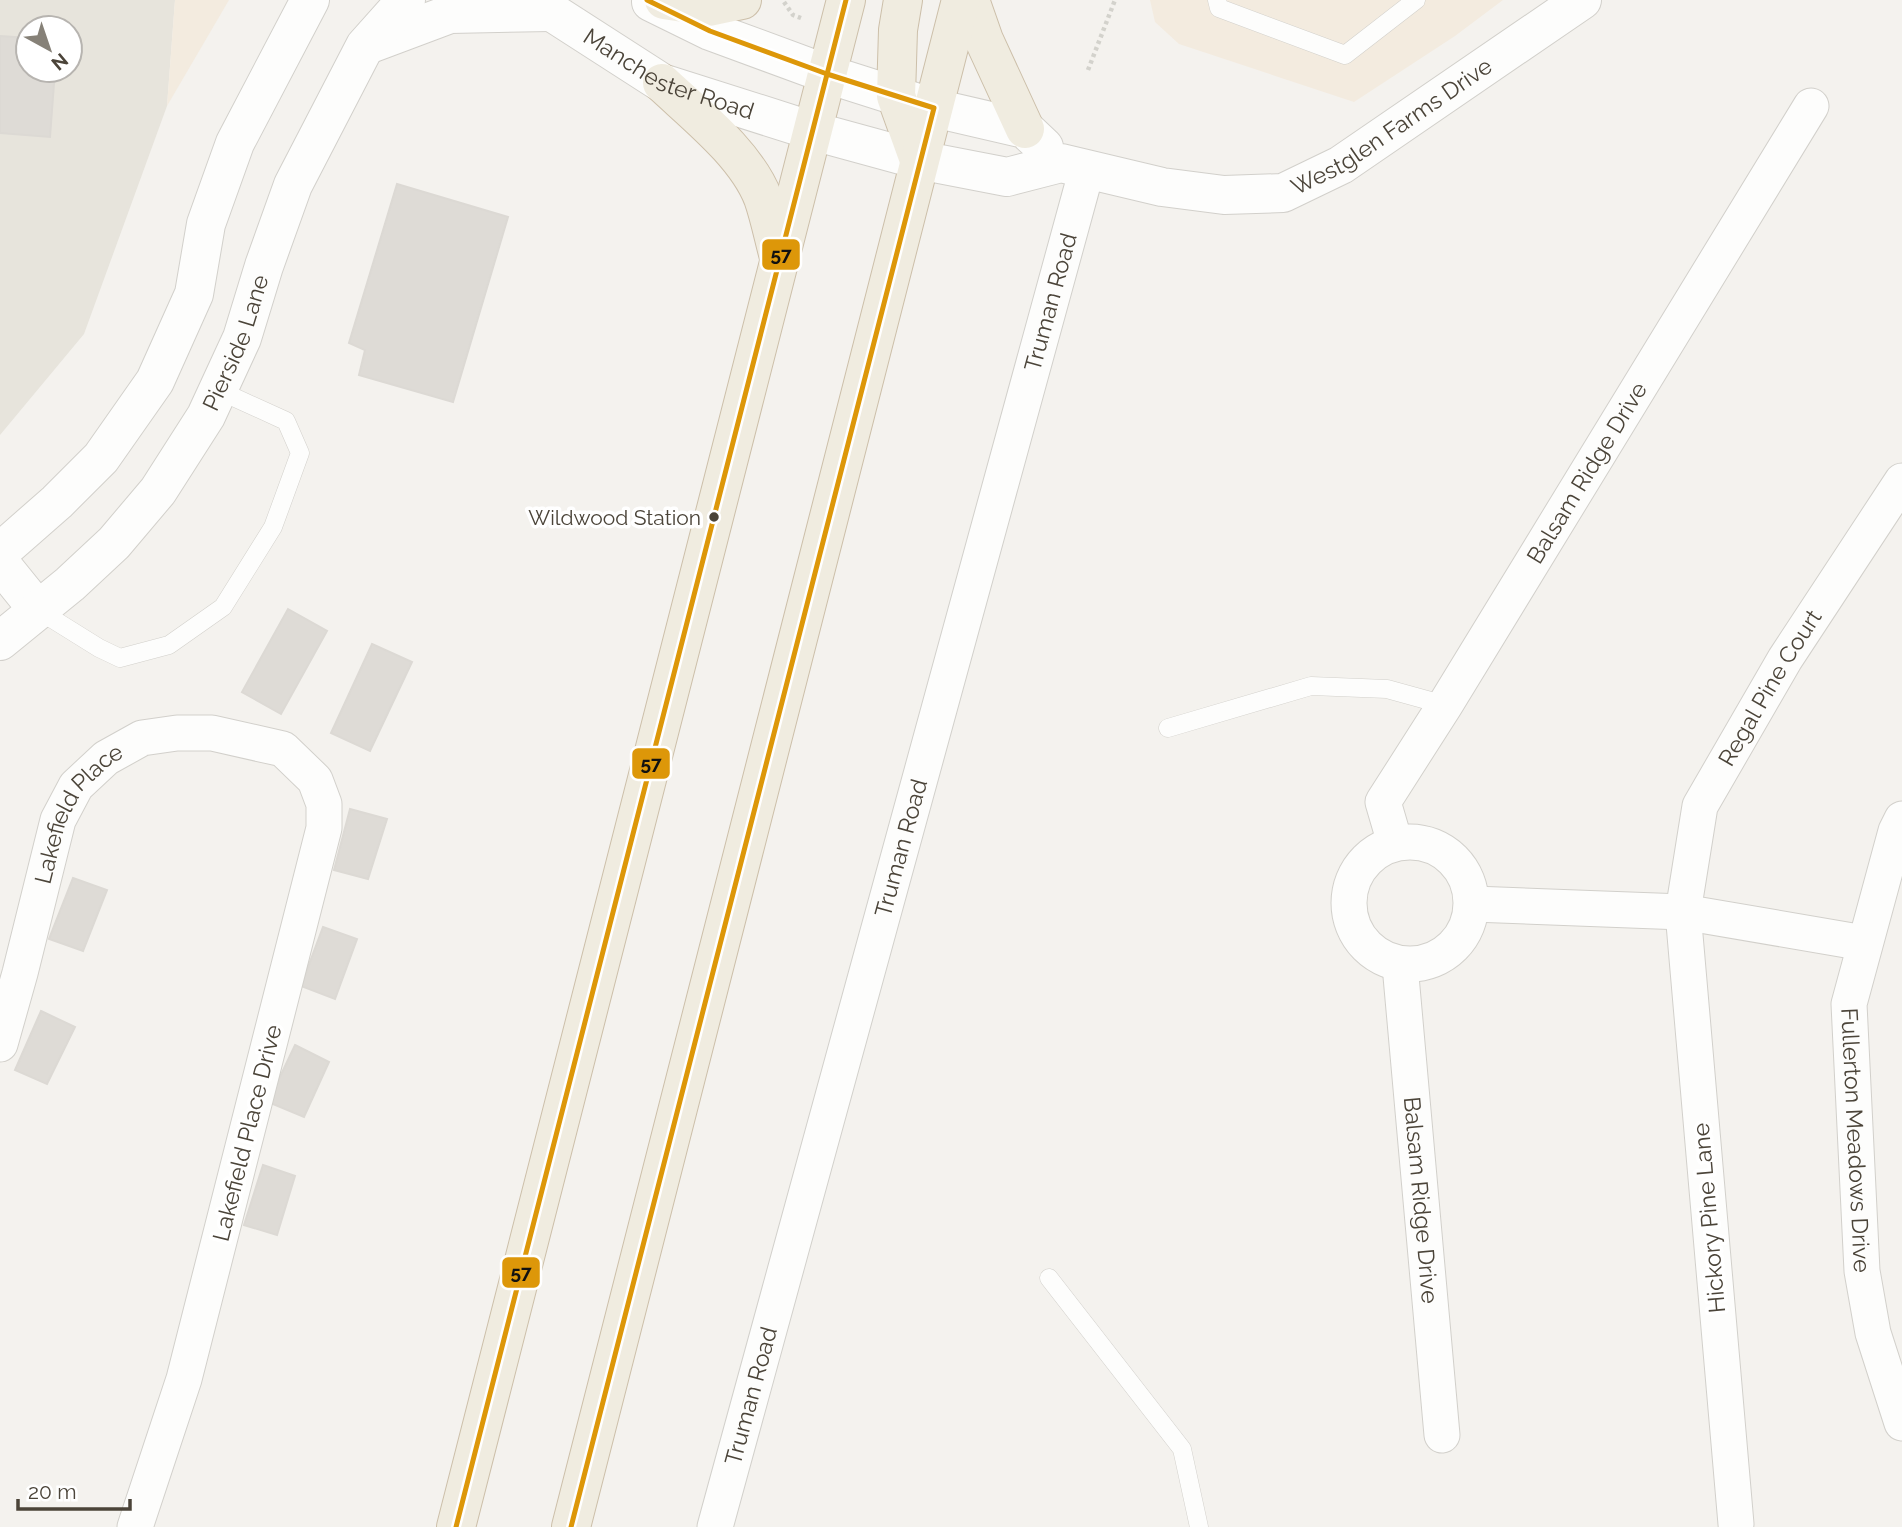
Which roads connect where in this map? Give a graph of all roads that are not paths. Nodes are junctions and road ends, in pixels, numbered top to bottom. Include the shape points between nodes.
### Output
1 (406, 0) edge
2 (647, 0) edge
3 (664, 0) edge
4 (742, 0) edge
5 (846, 0) edge
6 (903, 0) edge
7 (961, 0) edge
8 (970, 0) edge
9 (1217, 0) edge
10 (1416, 0) edge
11 (308, 1) edge
12 (1576, 1) edge
13 (542, 6) edge
14 (365, 46) junction
15 (827, 74) junction
16 (662, 83) junction
17 (896, 96) junction
18 (1811, 106) dead end
19 (934, 108) junction
20 (1025, 129) junction
21 (813, 131) junction
22 (919, 160) junction
23 (1074, 166) junction
24 (780, 263) junction
25 (218, 390) junction
26 (1902, 481) edge
27 (0, 552) edge
28 (0, 563) edge
29 (38, 610) junction
30 (0, 641) edge
31 (1445, 705) junction
32 (1168, 728) dead end
33 (283, 749) joint
34 (1902, 820) edge
35 (1395, 843) junction
36 (1473, 904) junction
37 (1683, 912) junction
38 (1864, 943) junction
39 (1400, 965) junction
40 (10, 969) edge
41 (0, 1044) edge
42 (1049, 1278) dead end
43 (1902, 1423) edge
44 (1442, 1435) dead end
45 (1736, 1524) dead end
46 (135, 1527) edge
47 (456, 1527) edge
48 (571, 1527) edge
49 (715, 1527) edge
50 (1199, 1527) edge

1 - 14 street, Pierside Lane
2 - 15 street via 710,31
3 - 4 highway via 709,7
5 - 15 highway
6 - 17 highway
7 - 19 highway
8 - 20 highway
9 - 10 lane via 1219,8 1345,55
11 - 27 street via 235,143 206,224 194,294 155,381 101,458
12 - 23 street, Westglen Farms Drive via 1341,165 1283,193 1224,195 1162,187
13 - 14 street via 450,14
13 - 16 street, Manchester Road
14 - 25 street, Pierside Lane via 293,185 242,338
15 - 17 street
15 - 21 highway
16 - 21 street, Manchester Road
16 - 24 highway via 742,164 762,196
17 - 19 street
17 - 22 highway
18 - 31 street, Balsam Ridge Drive
19 - 20 street
19 - 22 highway
20 - 23 street, Westglen Farms Drive
21 - 22 street, Manchester Road
21 - 24 highway
22 - 23 street, Westglen Farms Drive via 1007,177
22 - 48 highway
23 - 49 street, Truman Road
24 - 47 highway
25 - 29 street, Pierside Lane via 158,491 114,543
25 - 29 lane via 286,421 300,453 273,527 223,607 169,645 120,658
26 - 37 street, Regal Pine Court via 1785,659 1700,806
28 - 29 street
29 - 30 street, Pierside Lane
31 - 32 lane via 1387,689 1311,685
31 - 35 street, Balsam Ridge Drive via 1383,802
33 - 40 street, Lakefield Place via 212,733 177,733 142,738 106,758 76,786 58,820
33 - 46 street, Lakefield Place Drive via 315,780 324,804 324,828 184,1379
34 - 38 street, Fullerton Meadows Drive
35 - 36 street via 1432,845 1451,856 1465,873
35 - 39 street via 1360,867 1351,887 1349,908 1352,925 1363,943
36 - 37 street
36 - 39 street via 1458,944 1441,958
37 - 38 street
37 - 45 street, Hickory Pine Lane
38 - 43 street, Fullerton Meadows Drive via 1849,1004 1862,1271 1873,1333
39 - 44 street, Balsam Ridge Drive
40 - 41 street, Lakefield Place
42 - 50 lane via 1182,1449

